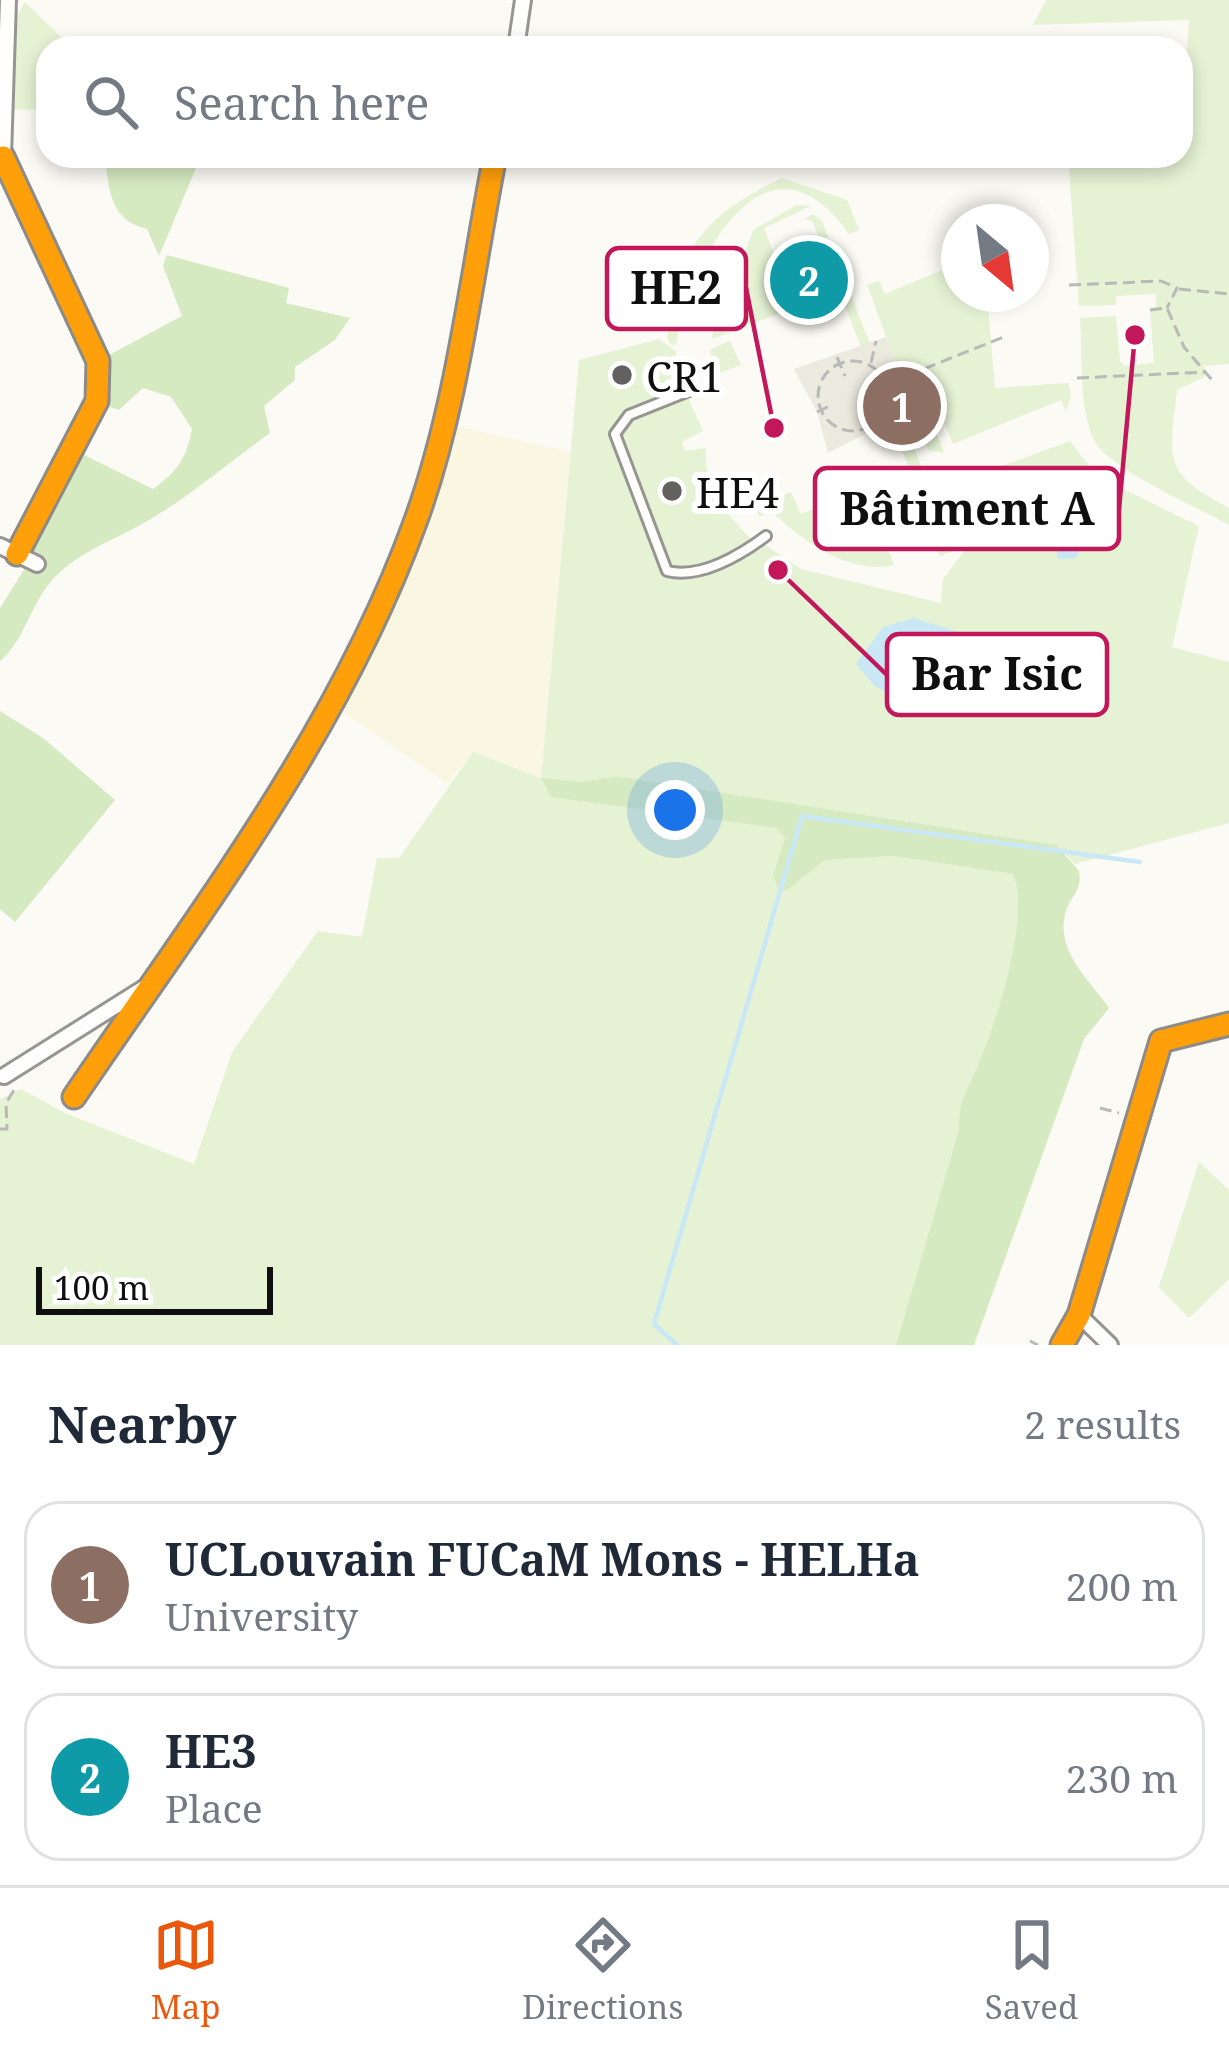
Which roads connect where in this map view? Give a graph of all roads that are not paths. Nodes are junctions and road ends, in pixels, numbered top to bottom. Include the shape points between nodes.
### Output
1 (8, 0) edge
2 (523, 0) edge
3 (518, 36) edge
4 (2, 160) edge
5 (493, 168) edge
6 (694, 389) dead end
7 (766, 536) dead end
8 (18, 555) edge
9 (149, 986) junction
10 (1229, 1024) edge
11 (4, 1076) dead end
12 (74, 1097) dead end
13 (1079, 1315) junction
14 (1062, 1345) edge
15 (1110, 1345) edge

1 - 4 street
2 - 3 street
4 - 8 street via 46,239 101,382
5 - 9 street via 434,453 400,562 311,742
6 - 7 lane via 629,415 615,434 667,571 713,566
9 - 11 street
9 - 12 street
10 - 13 street via 1161,1041
13 - 14 street
13 - 15 street

